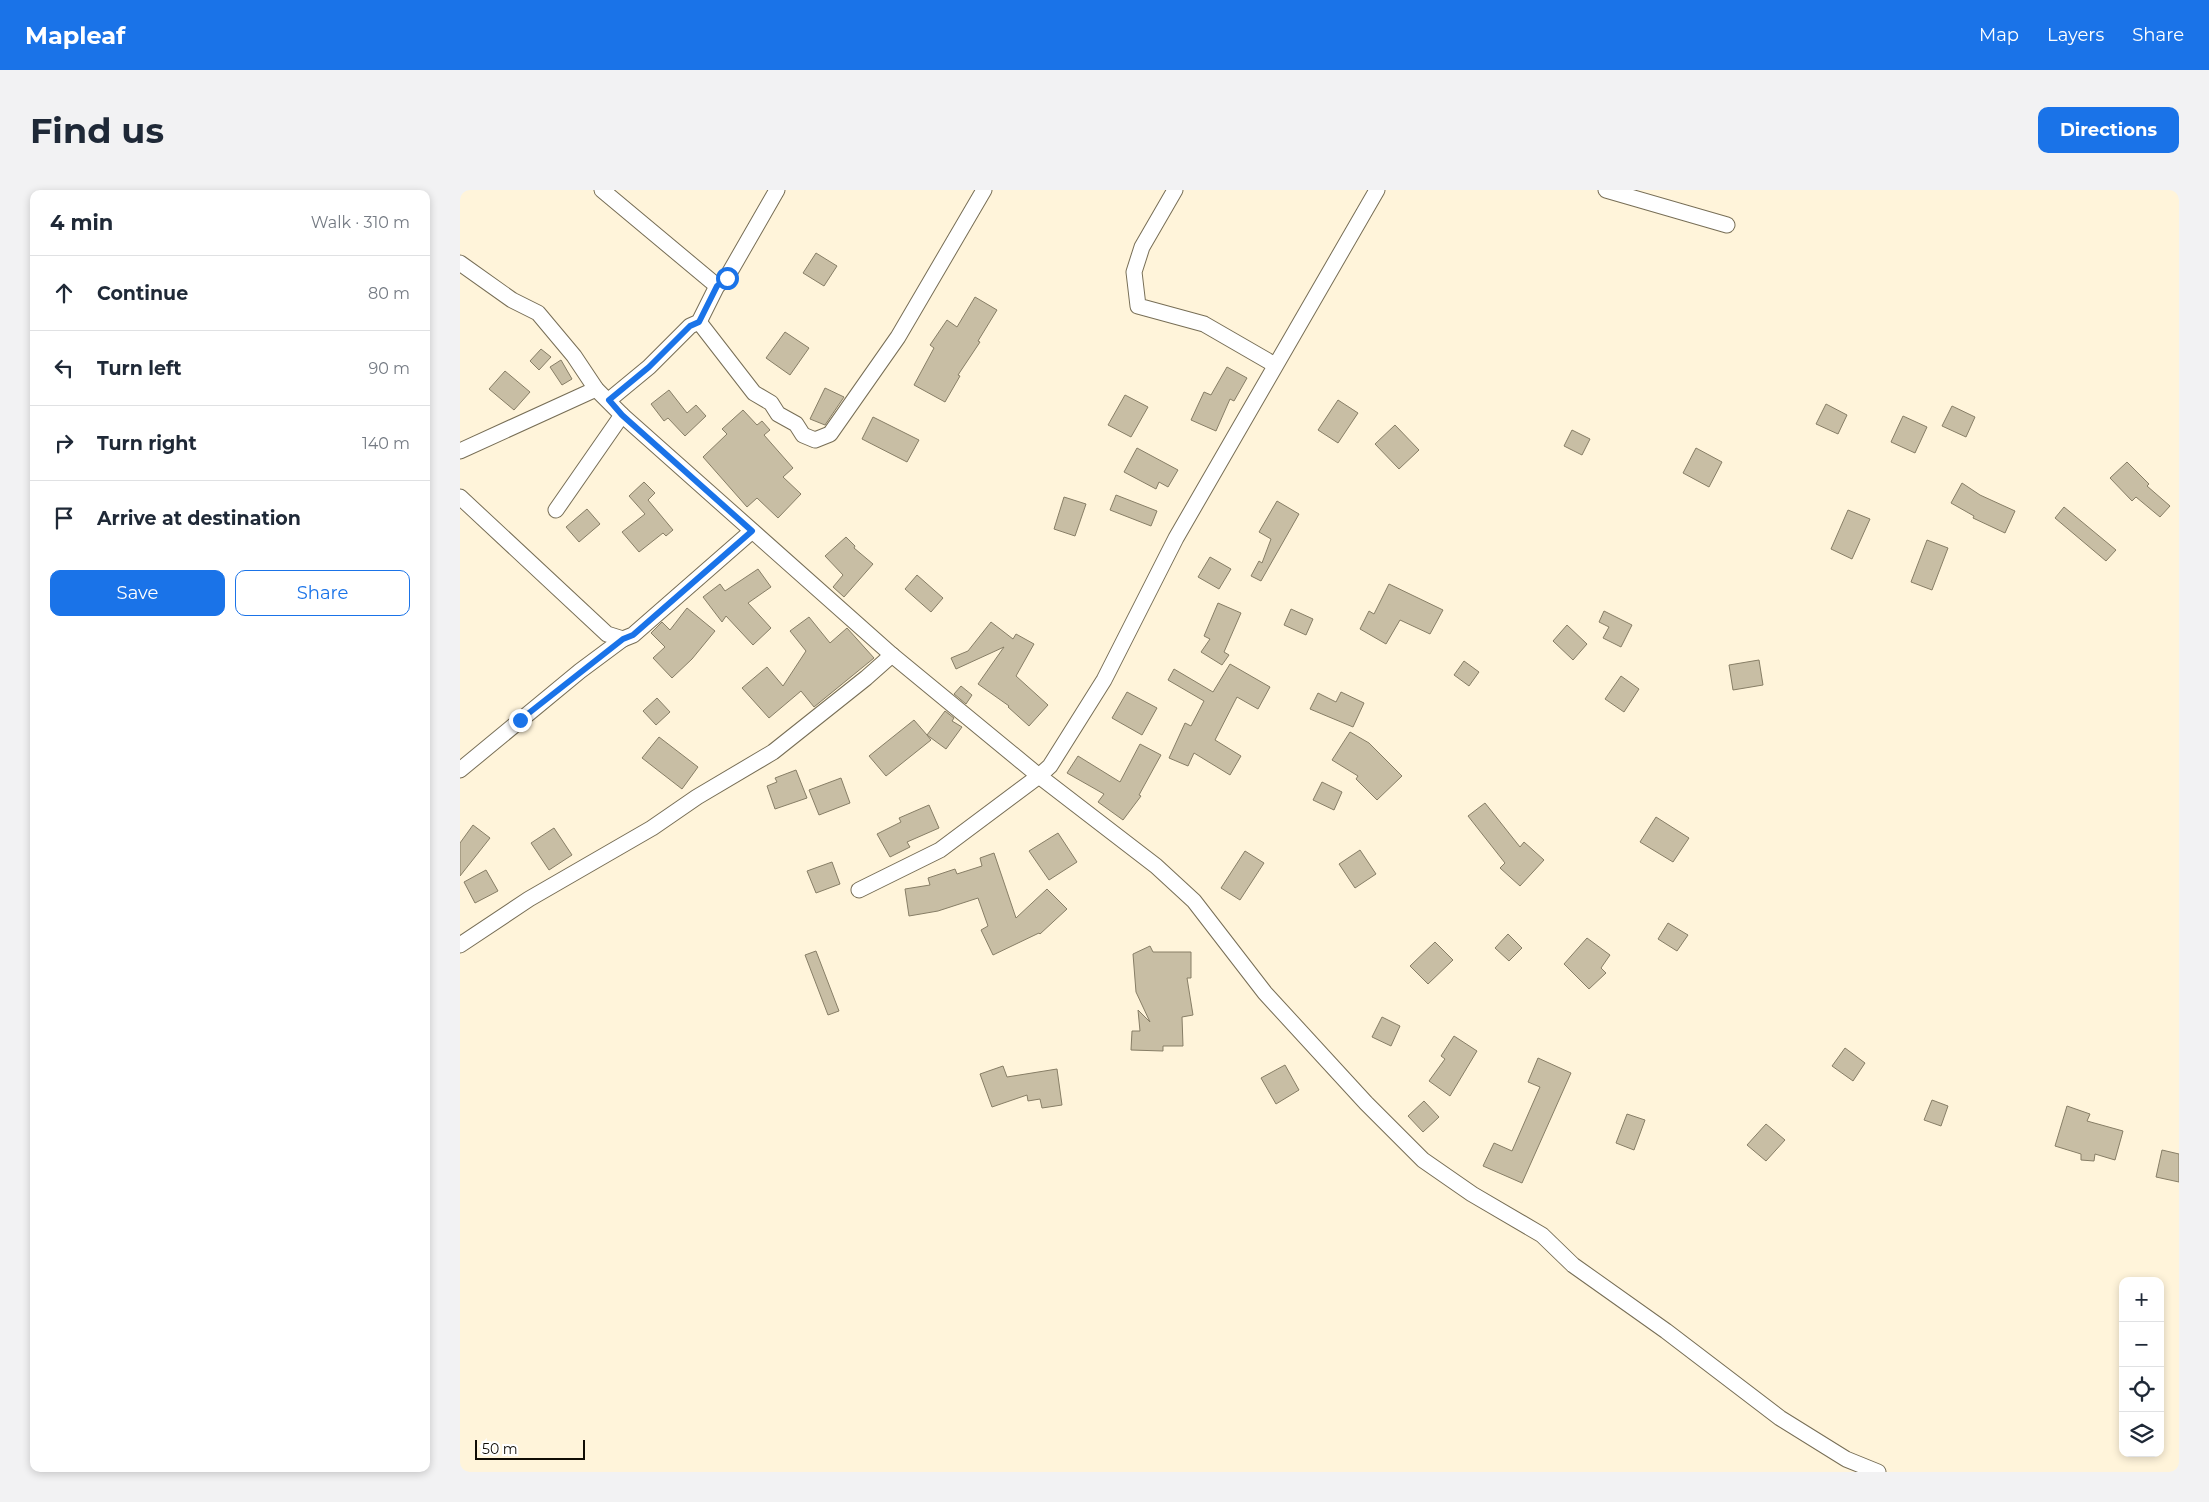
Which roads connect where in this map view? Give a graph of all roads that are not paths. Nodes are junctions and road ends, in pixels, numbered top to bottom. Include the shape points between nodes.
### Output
1 (602, 190) edge
2 (777, 190) edge
3 (984, 190) edge
4 (1175, 190) edge
5 (1377, 190) edge
6 (1606, 190) edge
7 (1727, 225) dead end
8 (460, 263) edge
9 (717, 286) junction
10 (699, 322) junction
11 (1275, 365) junction
12 (596, 389) junction
13 (609, 400) junction
14 (622, 415) junction
15 (460, 451) edge
16 (460, 497) edge
17 (556, 510) dead end
18 (752, 531) junction
19 (623, 639) junction
20 (892, 655) junction
21 (460, 770) edge
22 (1039, 776) junction
23 (859, 890) dead end
24 (460, 945) edge
25 (1878, 1472) edge

1 - 9 street
2 - 9 street via 727,278
3 - 10 street via 898,337 830,434 816,440 803,435 796,424 778,414 771,403 754,393
4 - 11 street via 1142,247 1134,272 1138,306 1204,324
5 - 11 street
6 - 7 street
8 - 12 street via 512,300 538,313 574,356
9 - 10 street
10 - 13 street via 690,326 649,367
11 - 22 street via 1176,538 1104,680 1050,766
12 - 13 street
12 - 15 street
13 - 14 street
14 - 17 street
14 - 18 street
16 - 19 street via 607,634
18 - 19 street via 633,635
18 - 20 street
19 - 21 street
20 - 22 street
20 - 24 street via 773,752 652,828 529,899
22 - 23 street via 940,850
22 - 25 street via 1156,866 1194,900 1265,993 1423,1160 1472,1194 1542,1235 1572,1265 1666,1331 1780,1418 1846,1459

